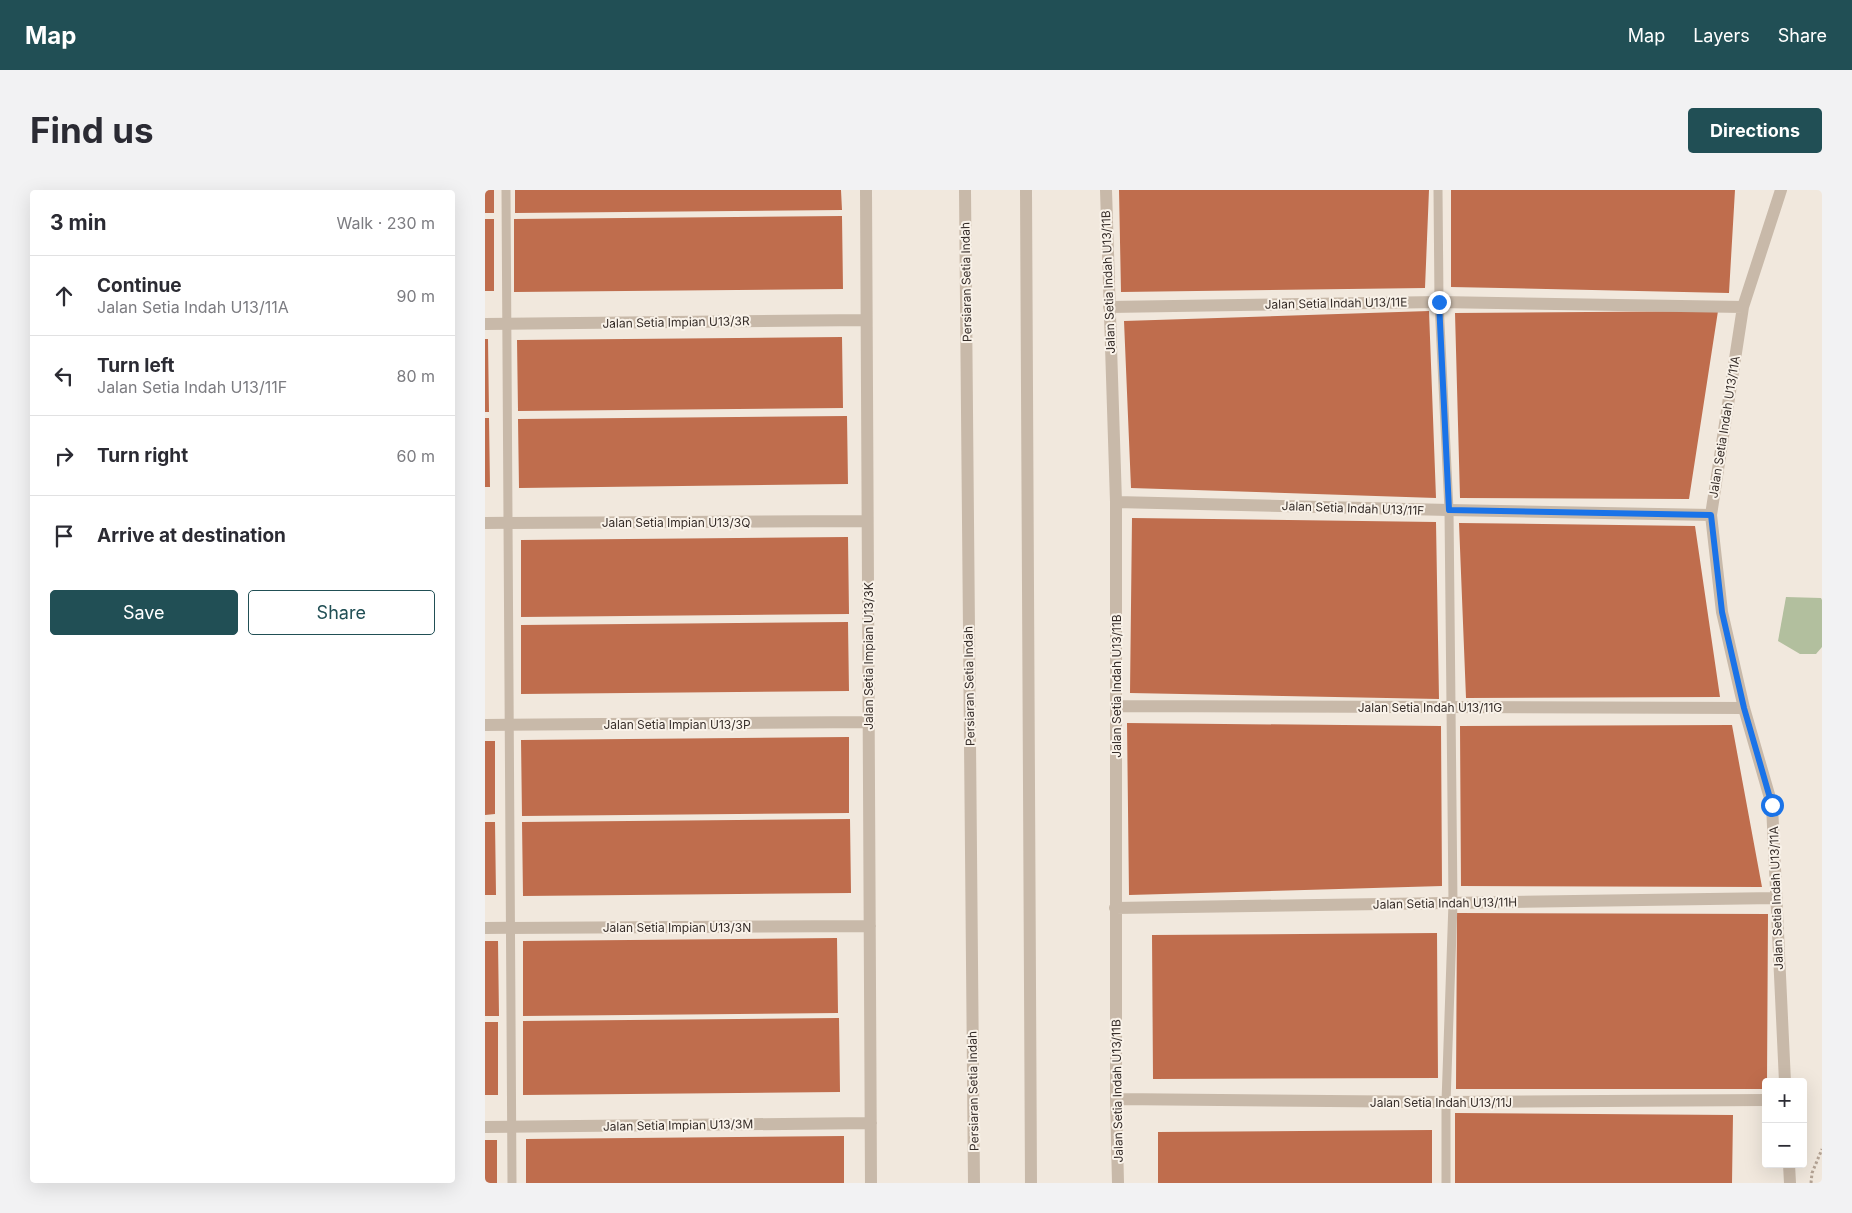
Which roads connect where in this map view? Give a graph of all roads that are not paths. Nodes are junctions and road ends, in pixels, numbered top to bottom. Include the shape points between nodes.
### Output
1 (506, 190) edge
2 (866, 190) edge
3 (965, 190) edge
4 (1025, 190) edge
5 (1106, 190) edge
6 (1438, 190) edge
7 (1781, 190) edge
8 (1439, 302) junction
9 (1109, 307) junction
10 (1743, 307) junction
11 (866, 320) junction
12 (485, 324) edge
13 (507, 324) junction
14 (1116, 502) junction
15 (1449, 510) junction
16 (1711, 515) junction
17 (867, 521) junction
18 (485, 523) edge
19 (508, 523) junction
20 (1116, 706) junction
21 (1450, 707) junction
22 (1744, 708) junction
23 (869, 722) junction
24 (509, 724) junction
25 (485, 725) edge
26 (1776, 898) junction
27 (1453, 903) junction
28 (1115, 908) junction
29 (870, 926) junction
30 (485, 928) edge
31 (510, 928) junction
32 (1785, 1078) edge
33 (1116, 1100) junction
34 (1762, 1100) edge
35 (1446, 1102) junction
36 (871, 1123) junction
37 (511, 1126) junction
38 (485, 1127) edge
39 (1789, 1168) edge
40 (512, 1183) edge
41 (871, 1183) edge
42 (974, 1183) edge
43 (1031, 1183) edge
44 (1119, 1183) edge
45 (1446, 1183) edge
46 (1790, 1183) edge

1 - 13 lane
2 - 11 street, Jalan Setia Impian U13/3K
3 - 42 street, Persiaran Setia Indah
4 - 43 street
5 - 9 street, Jalan Setia Indah U13/11B
6 - 8 lane
7 - 10 street, Jalan Setia Indah U13/11A
8 - 9 street, Jalan Setia Indah U13/11E
8 - 10 street, Jalan Setia Indah U13/11E
8 - 15 lane
9 - 14 street, Jalan Setia Indah U13/11B
10 - 16 street, Jalan Setia Indah U13/11A
11 - 13 street, Jalan Setia Impian U13/3R
11 - 17 street, Jalan Setia Impian U13/3K
12 - 13 street, Jalan Setia Impian U13/3R
13 - 19 lane
14 - 15 street, Jalan Setia Indah U13/11F
14 - 20 street, Jalan Setia Indah U13/11B
15 - 16 street, Jalan Setia Indah U13/11F
15 - 21 lane
16 - 22 street, Jalan Setia Indah U13/11A via 1722,612
17 - 19 street, Jalan Setia Impian U13/3Q
17 - 23 street, Jalan Setia Impian U13/3K
18 - 19 street, Jalan Setia Impian U13/3Q
19 - 24 lane
20 - 21 street, Jalan Setia Indah U13/11G
20 - 28 street, Jalan Setia Indah U13/11B
21 - 22 street, Jalan Setia Indah U13/11G
21 - 27 lane
22 - 26 street, Jalan Setia Indah U13/11A via 1772,805
23 - 24 street, Jalan Setia Impian U13/3P
23 - 29 street, Jalan Setia Impian U13/3K
24 - 25 street, Jalan Setia Impian U13/3P
24 - 31 lane
26 - 27 street, Jalan Setia Indah U13/11H
26 - 32 street, Jalan Setia Indah U13/11A
27 - 28 street, Jalan Setia Indah U13/11H
27 - 35 lane
28 - 33 street, Jalan Setia Indah U13/11B
29 - 31 street, Jalan Setia Impian U13/3N
29 - 36 street, Jalan Setia Impian U13/3K
30 - 31 street, Jalan Setia Impian U13/3N
31 - 37 lane
33 - 35 street, Jalan Setia Indah U13/11J
33 - 44 street, Jalan Setia Indah U13/11B
34 - 35 street, Jalan Setia Indah U13/11J
35 - 45 lane
36 - 37 street, Jalan Setia Impian U13/3M
36 - 41 street, Jalan Setia Impian U13/3K
37 - 38 street, Jalan Setia Impian U13/3M
37 - 40 lane
39 - 46 street

